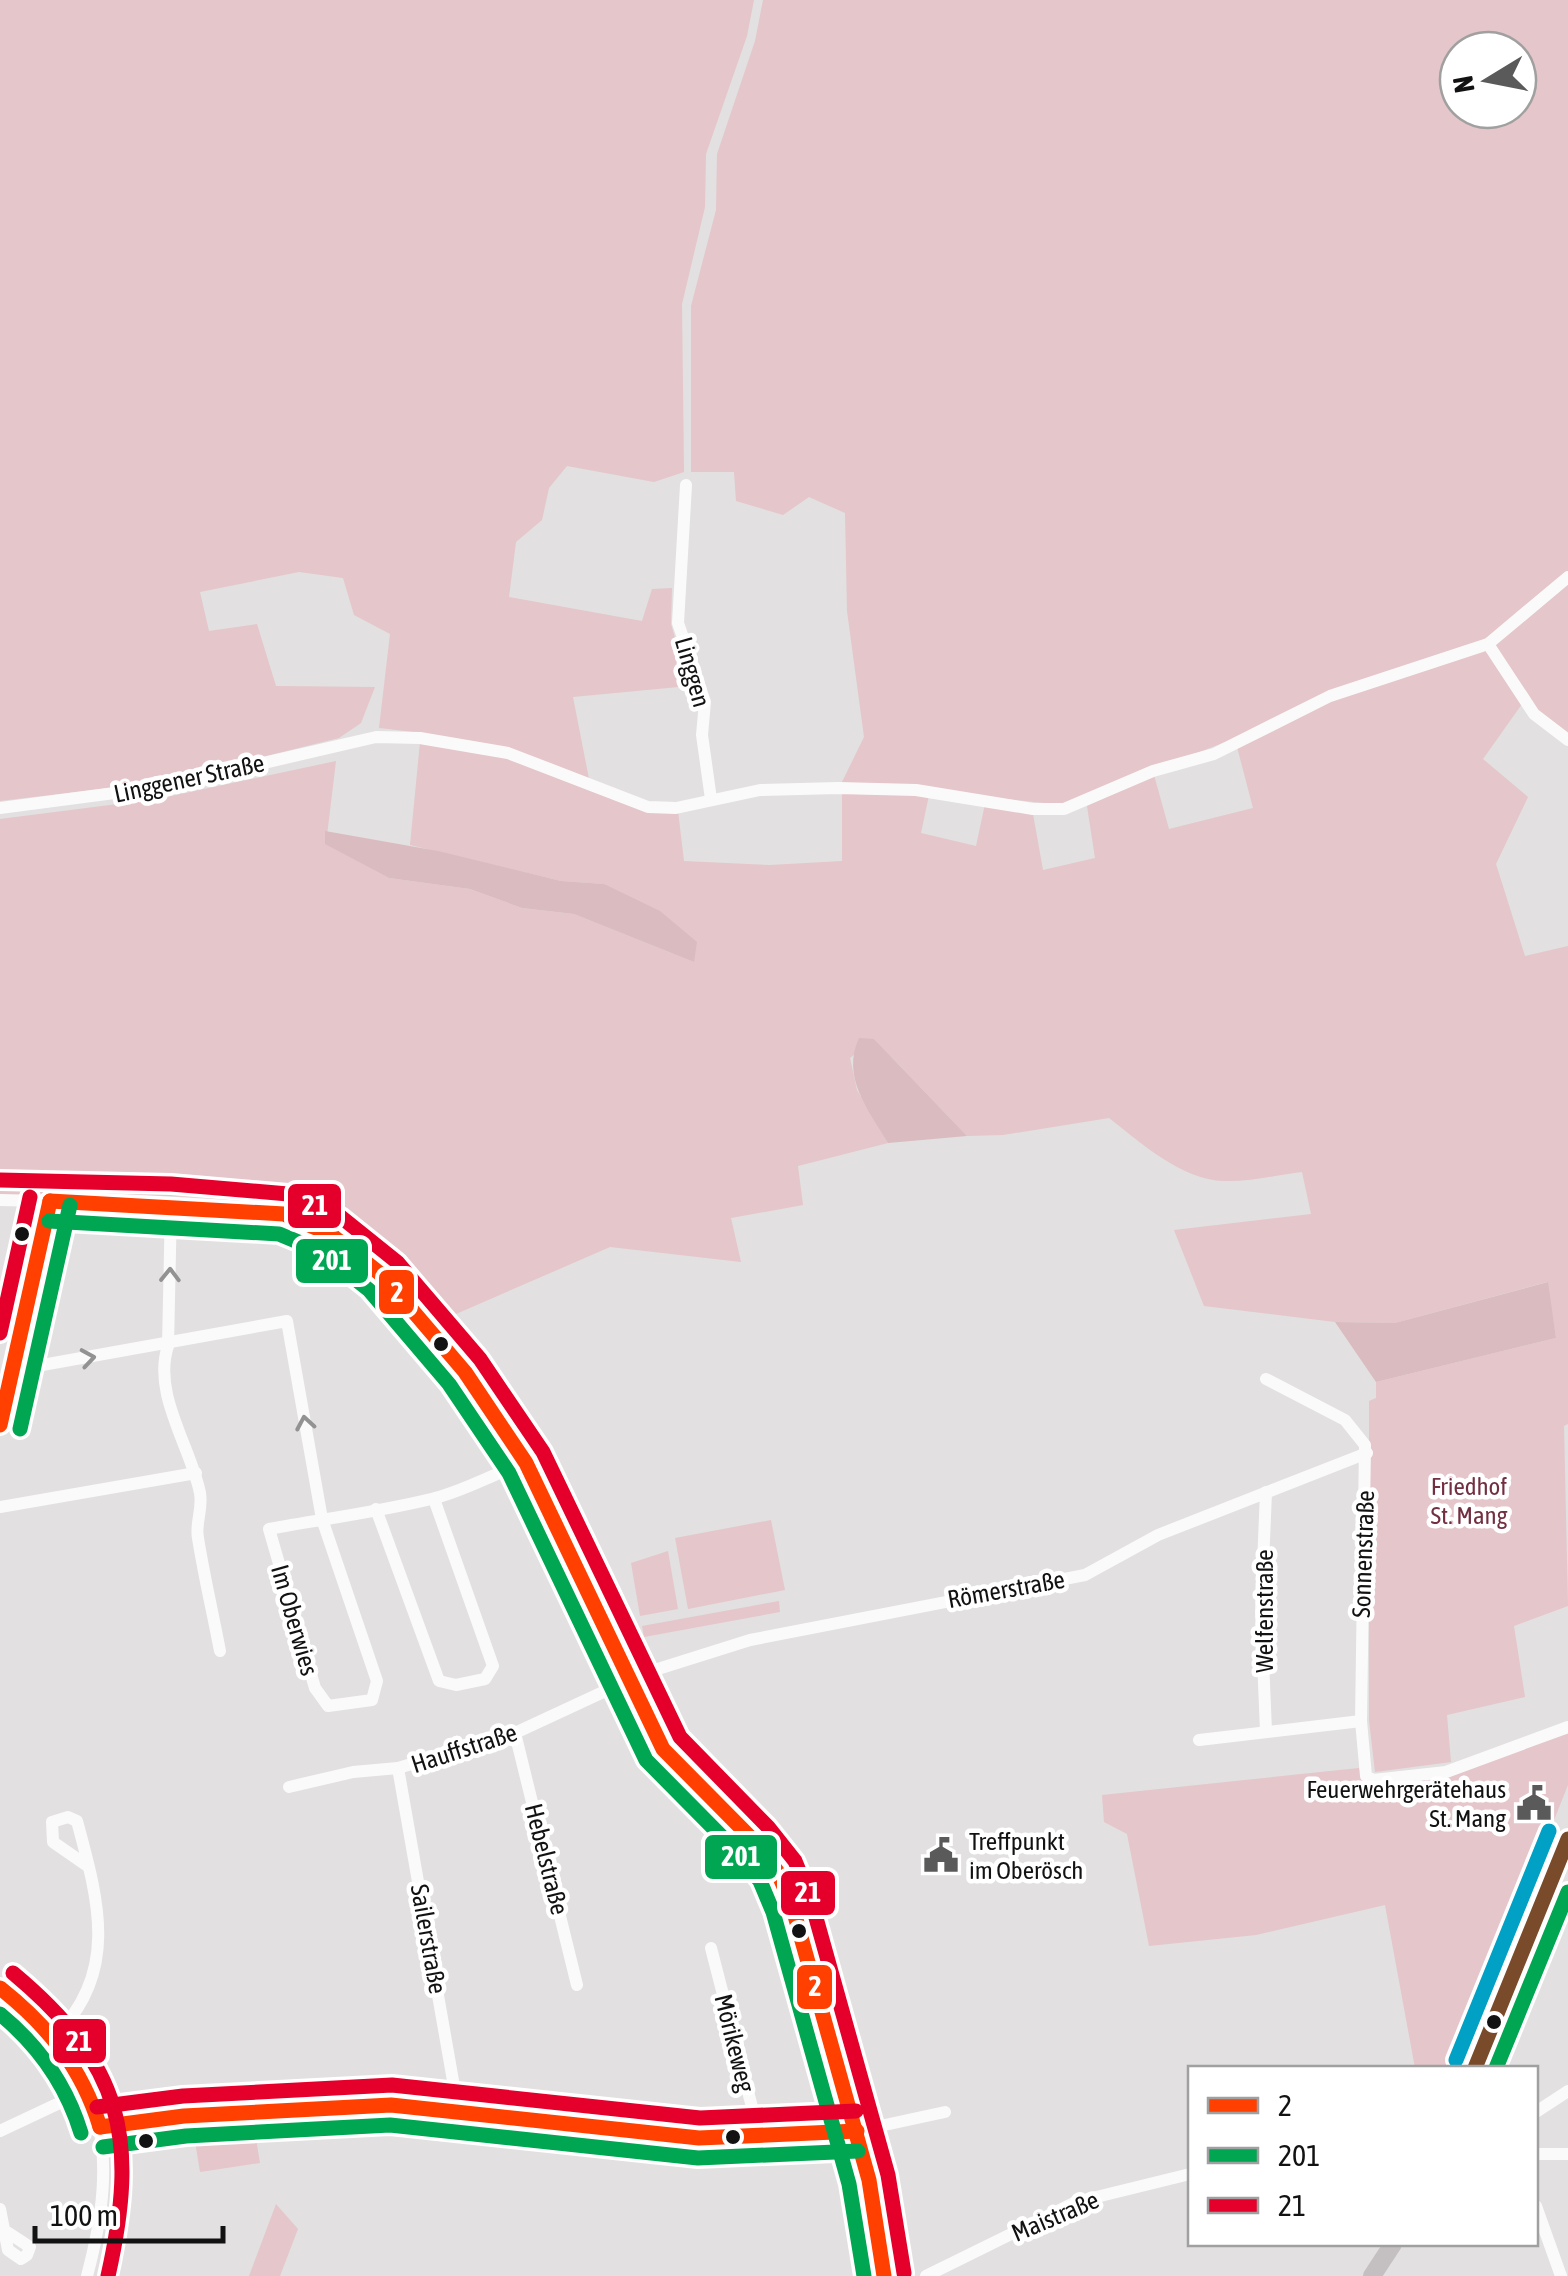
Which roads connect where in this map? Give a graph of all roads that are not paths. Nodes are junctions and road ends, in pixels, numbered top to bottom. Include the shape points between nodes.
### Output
1 (686, 485) dead end
2 (1568, 577) edge
3 (1488, 644) junction
4 (1568, 740) edge
5 (712, 798) junction
6 (0, 808) edge
7 (0, 1200) edge
8 (50, 1201) junction
9 (172, 1204) junction
10 (168, 1346) junction
11 (9, 1371) junction
12 (1266, 1378) dead end
13 (0, 1425) edge
14 (1366, 1453) junction
15 (526, 1463) junction
16 (196, 1473) junction
17 (1266, 1492) junction
18 (434, 1499) junction
19 (0, 1508) edge
20 (376, 1509) junction
21 (322, 1519) junction
22 (220, 1651) dead end
23 (630, 1679) junction
24 (1360, 1720) junction
25 (1568, 1727) edge
26 (1266, 1731) junction
27 (515, 1733) junction
28 (1198, 1740) dead end
29 (398, 1768) junction
30 (289, 1787) dead end
31 (85, 1812) dead end
32 (68, 1817) junction
33 (1568, 1838) edge
34 (89, 1867) junction
35 (711, 1948) dead end
36 (576, 1985) dead end
37 (0, 1988) edge
38 (55, 2036) junction
39 (1476, 2066) edge
40 (87, 2090) junction
41 (1568, 2091) edge
42 (458, 2109) junction
43 (1538, 2111) edge
44 (946, 2112) dead end
45 (100, 2127) junction
46 (856, 2131) junction
47 (0, 2132) edge
48 (760, 2138) junction
49 (1538, 2154) edge
50 (1568, 2154) edge
51 (1188, 2174) edge
52 (0, 2209) edge
53 (1538, 2212) edge
54 (4, 2230) dead end
55 (1392, 2246) edge
56 (87, 2276) edge
57 (884, 2276) edge
58 (926, 2276) edge
59 (1372, 2276) edge
60 (1561, 2276) edge

1 - 5 street, Linggen via 678,624 705,702 702,735
2 - 3 street
3 - 4 street via 1534,714
3 - 5 street, Linggener Straße via 1330,696 1214,754 1153,771 1064,809 916,790 760,790
5 - 6 street, Linggener Straße via 676,808 648,806 508,753 376,737 160,788
7 - 8 street
8 - 9 street
8 - 11 street
10 -> 9 street
9 - 15 street via 284,1214 330,1234 405,1297 466,1372
11 -> 10 street
10 - 16 street via 163,1360 178,1436
21 -> 10 street, Im Oberwies via 287,1322
11 - 13 street
12 - 14 street via 1345,1420 1358,1430
14 - 17 street, Römerstraße
14 - 24 street, Sonnenstraße
15 - 18 street, Im Oberwies
15 - 23 street
16 - 19 street
16 - 22 street via 203,1512 196,1532
17 - 23 street, Römerstraße via 1158,1535 1084,1574 826,1622
17 - 26 street, Welfenstraße via 1260,1612
18 - 20 street, Im Oberwies
18 - 20 street via 493,1666 485,1679 456,1686 439,1681
20 - 21 street, Im Oberwies
21 - 21 street, Im Oberwies via 269,1529 315,1688 328,1706 344,1706 372,1700 377,1681
23 - 27 street, Hauffstraße
23 - 46 street via 663,1750 776,1871 792,1904
24 - 25 street, Sonnenstraße via 1362,1769 1373,1780 1446,1772
24 - 26 street
26 - 28 street
27 - 29 street, Hauffstraße
27 - 36 street, Hebelstraße
29 - 30 street, Hauffstraße
29 - 42 street, Sailerstraße
31 - 32 street
32 - 34 street via 77,1821
32 - 34 street via 52,1822 54,1842
33 - 39 main road
34 - 38 street via 99,1950 80,2008
35 - 48 street, Mörikeweg
37 - 38 street
38 - 40 street
40 - 45 street
40 - 47 street
41 - 43 street
42 - 45 street via 323,2107
42 - 48 street via 699,2138
44 - 46 street
45 - 56 street via 104,2197
46 - 48 street
46 - 57 street
49 - 50 street
51 - 58 street, Maistraße via 1076,2202
52 - 54 street
53 - 60 street
55 - 59 main road

